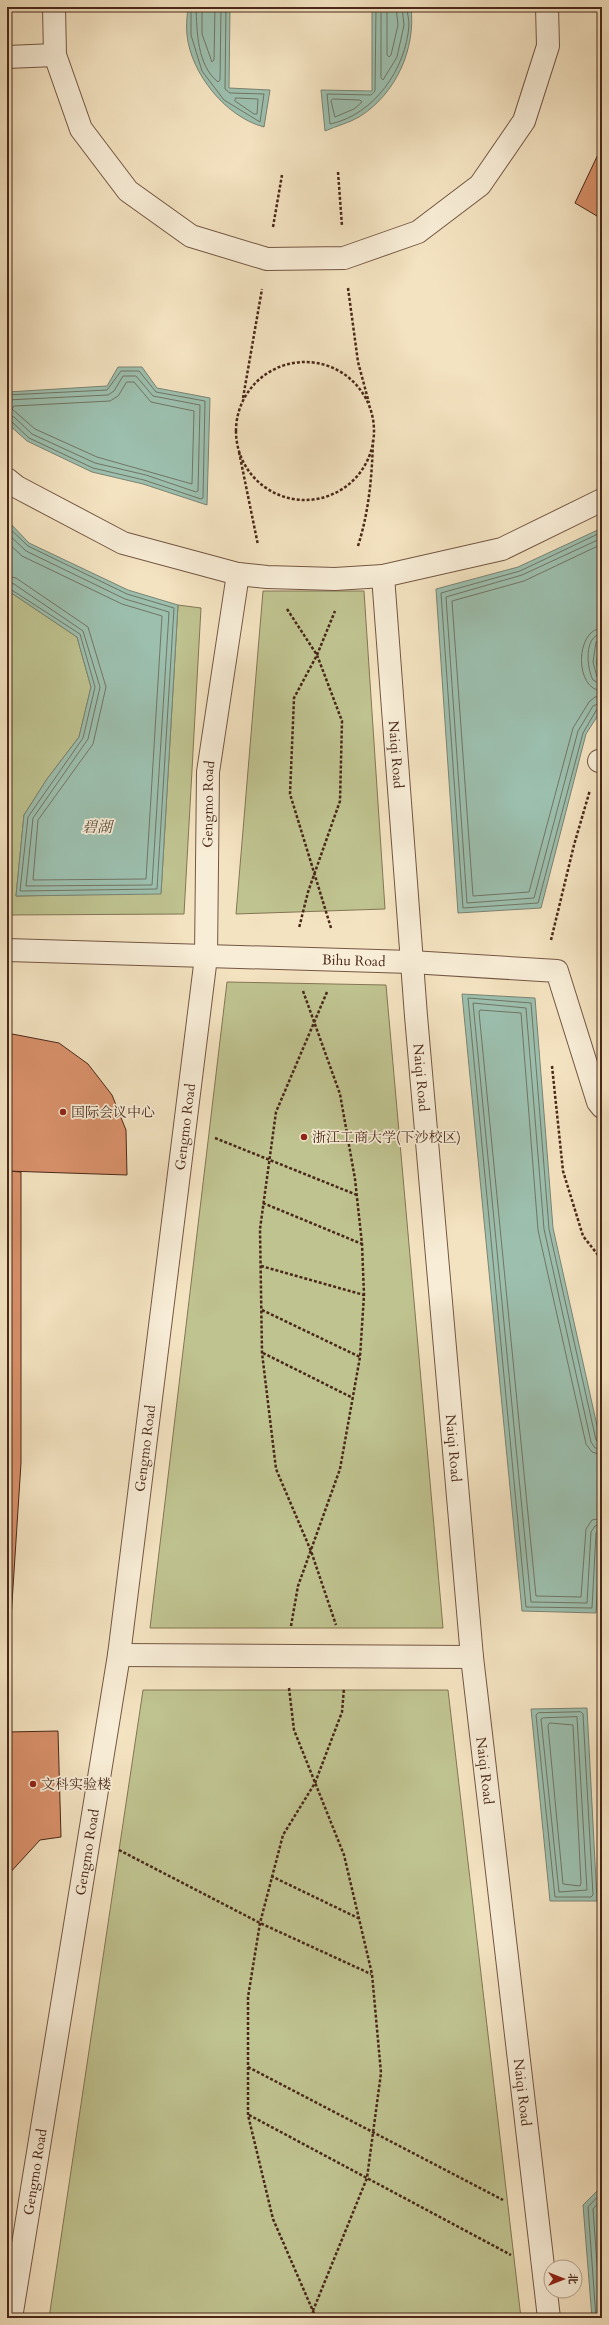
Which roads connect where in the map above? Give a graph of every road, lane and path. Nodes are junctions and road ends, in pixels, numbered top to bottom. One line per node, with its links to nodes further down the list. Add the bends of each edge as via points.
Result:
1 (54, 7): 3 (street)
2 (547, 7): 3 (street, via 548,46 524,121 480,185 418,232 344,258 267,259 191,236 128,191 81,129)
3 (55, 55): 4 (street)
4 (7, 57)
5 (373, 440): 6 (path, via 369,456 359,474 343,488 324,498 303,500 282,496 263,486 248,471); 6 (path, via 370,408 359,388 341,372 320,363 297,362 275,369 256,382 243,401 237,417 236,435); 12 (path, via 372,480 367,517)
6 (239, 452): 11 (path)
7 (7, 479): 9 (street, via 17,487 123,543)
8 (602, 500): 10 (street, via 502,549)
9 (238, 574): 11 (street); 16 (street, Gengmo Road, via 208,772)
10 (383, 576): 12 (street); 19 (street, Naiqi Road)
11 (267, 577): 12 (street); 13 (path)
12 (349, 579): 13 (path)
13 (317, 655): 14 (path, via 342,721 340,801); 14 (path, via 294,698 290,794)
14 (315, 872): 17 (path); 18 (path)
15 (7, 950): 16 (street, Bihu Road)
16 (206, 957): 17 (street, Bihu Road); 22 (street, Gengmo Road)
17 (292, 960): 18 (street, Bihu Road); 20 (path)
18 (340, 961): 19 (street, Bihu Road); 20 (path)
19 (411, 962): 21 (street, Bihu Road, via 557,971 598,1102); 37 (street, Naiqi Road)
20 (314, 1022): 23 (path, via 276,1112); 24 (path, via 340,1094)
21 (602, 1107)
22 (185, 1126): 23 (path); 34 (street, Gengmo Road)
23 (269, 1161): 24 (path); 25 (path)
24 (357, 1195): 26 (path)
25 (263, 1203): 26 (path); 27 (path, via 260,1229)
26 (362, 1244): 28 (path)
27 (261, 1266): 28 (path); 29 (path)
28 (364, 1295): 31 (path)
29 (262, 1310): 30 (path); 31 (path)
30 (262, 1352): 32 (path); 33 (path, via 276,1469)
31 (360, 1357): 32 (path)
32 (353, 1398): 33 (path, via 340,1469)
33 (311, 1551): 35 (path, via 298,1586); 36 (path)
34 (119, 1654): 35 (street); 39 (street, Gengmo Road)
35 (285, 1656): 36 (street); 38 (path, via 294,1730)
36 (346, 1656): 37 (street); 38 (path, via 342,1712)
37 (472, 1657): 48 (street, Naiqi Road)
38 (315, 1783): 40 (path, via 283,1835); 41 (path, via 344,1856)
39 (89, 1834): 42 (path); 53 (street, Gengmo Road)
40 (271, 1876): 41 (path); 42 (path)
41 (359, 1918): 43 (path)
42 (260, 1923): 43 (path); 44 (path, via 248,1997)
43 (372, 1974): 46 (path, via 380,2073)
44 (248, 2067): 45 (path); 46 (path)
45 (248, 2115): 47 (path); 52 (path, via 273,2219)
46 (373, 2130): 47 (path); 48 (path)
47 (367, 2178): 50 (path); 52 (path)
48 (538, 2218): 49 (street, Naiqi Road)
49 (543, 2264)
50 (543, 2272)
51 (547, 2299): 56 (street, Naiqi Road)
52 (314, 2310): 54 (path); 55 (path)
53 (11, 2318)
54 (310, 2318)
55 (316, 2318)
56 (549, 2318)

